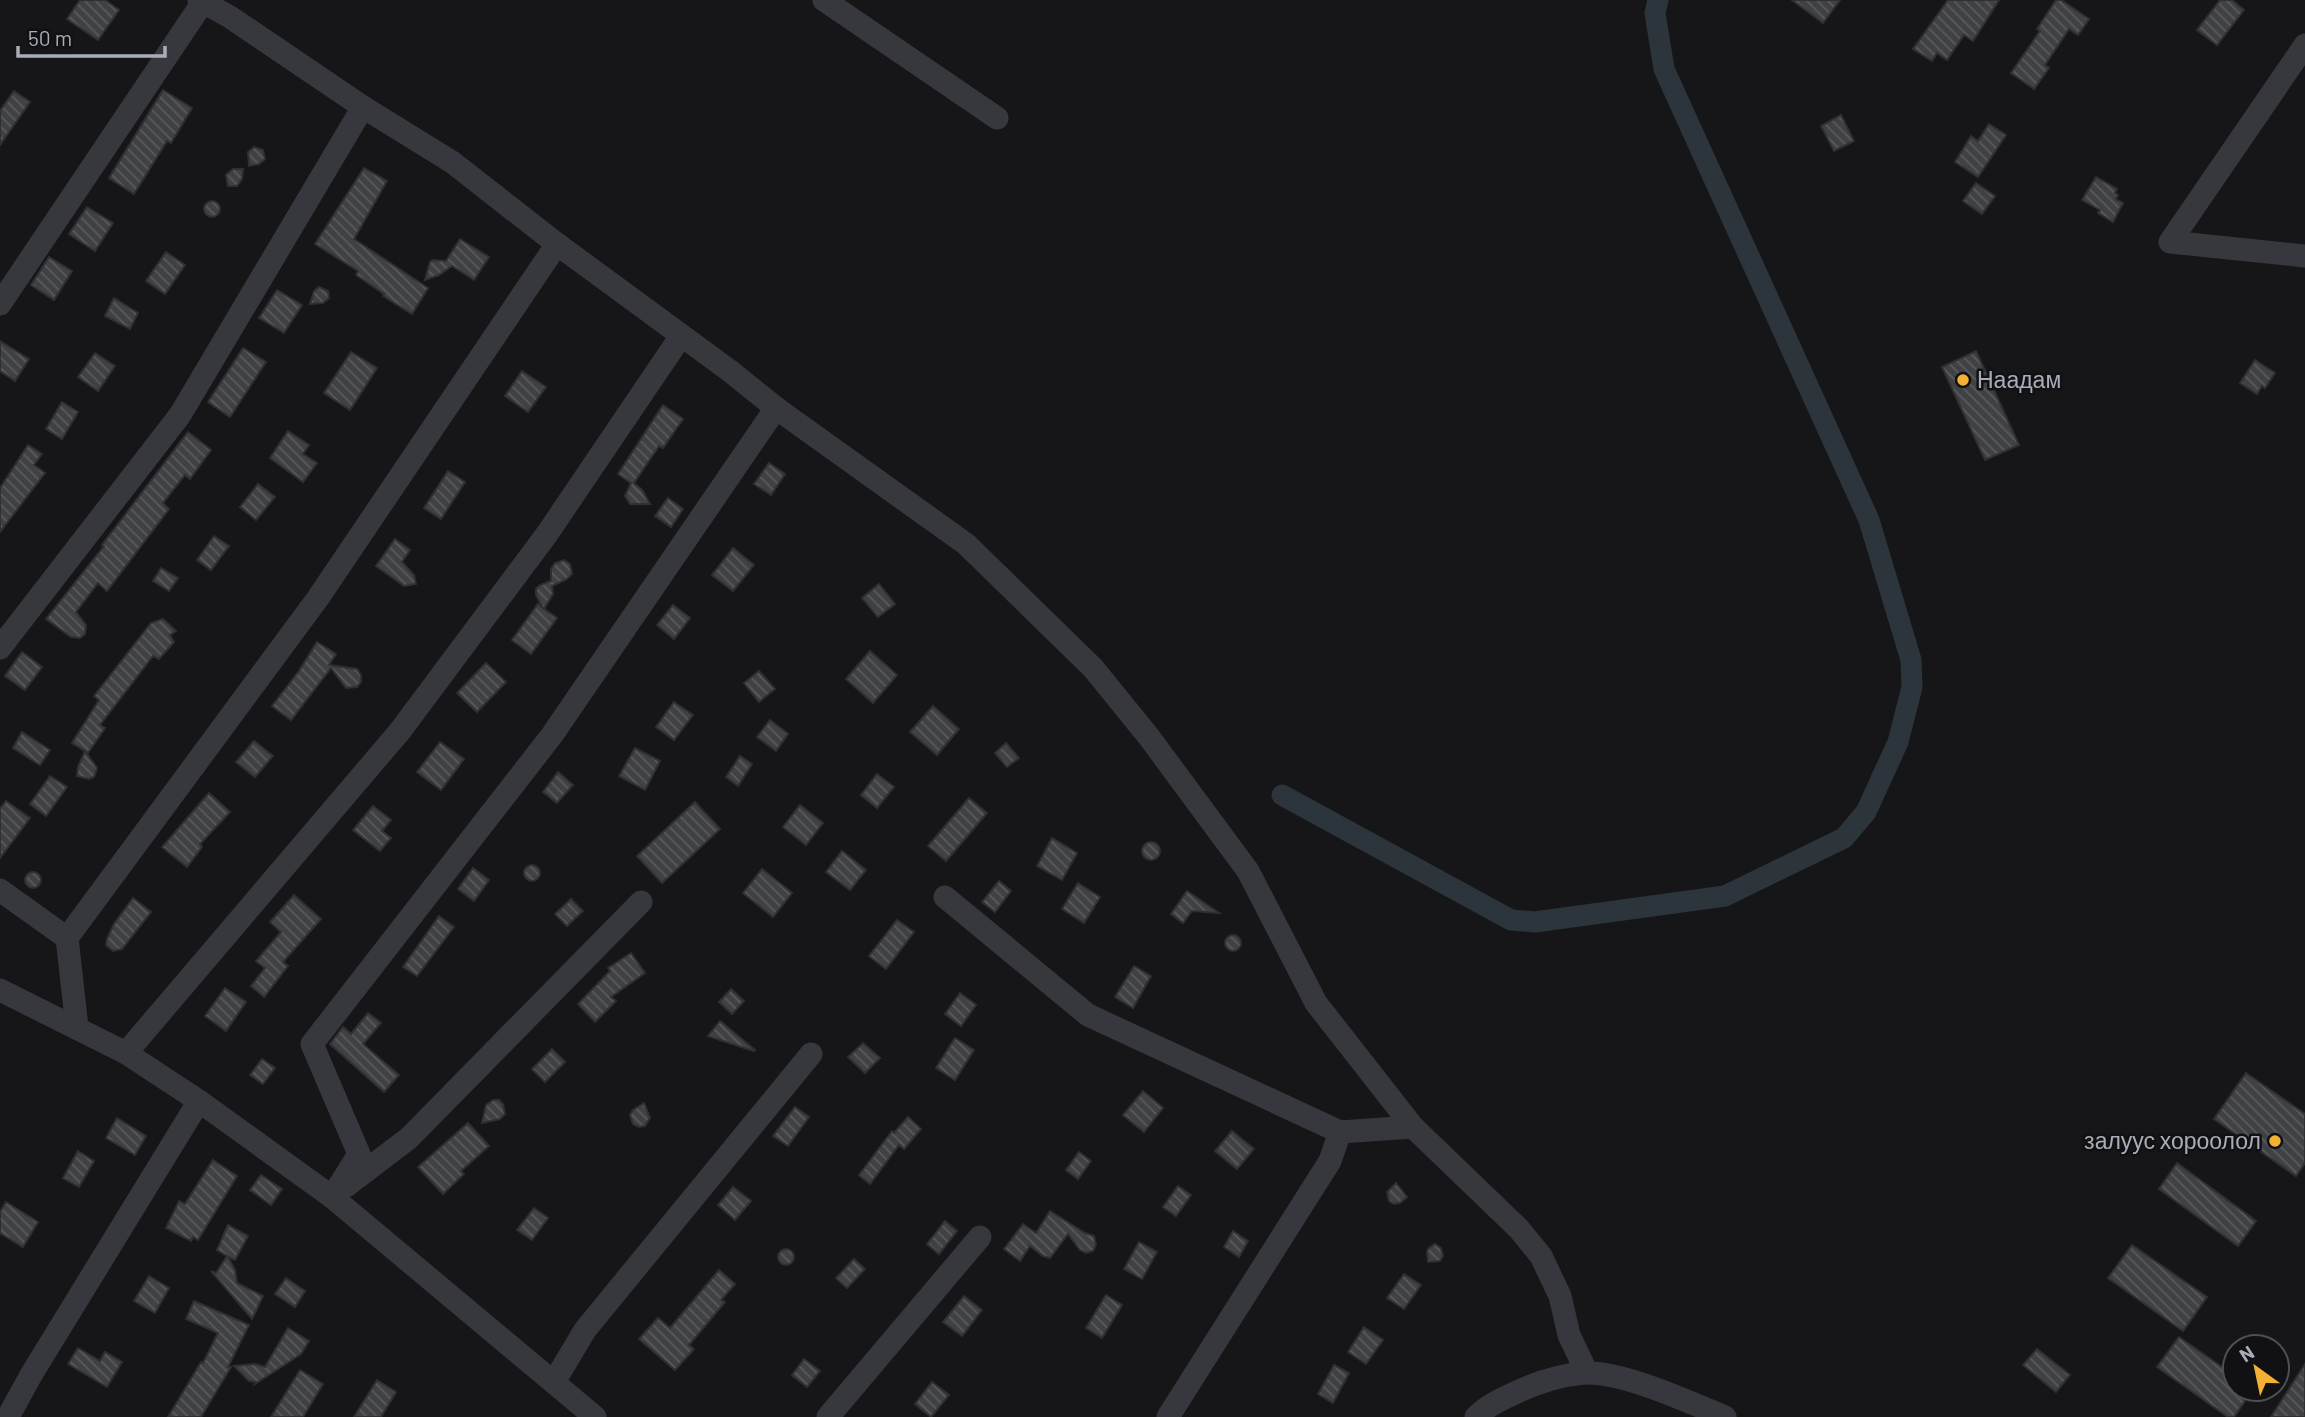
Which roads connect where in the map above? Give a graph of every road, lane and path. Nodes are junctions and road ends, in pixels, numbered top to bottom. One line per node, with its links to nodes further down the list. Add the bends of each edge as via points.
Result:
1 (824, 0): 5 (street)
2 (201, 1): 4 (street); 8 (street)
3 (2305, 45): 7 (street, via 2170,242)
4 (363, 107): 6 (street, via 452,162); 11 (street, via 180,415)
5 (997, 118)
6 (557, 244): 9 (street); 15 (street, via 318,598)
7 (2305, 256)
8 (0, 304)
9 (681, 336): 10 (street); 18 (street, via 547,534 400,731)
10 (776, 408): 21 (street, via 966,544 1093,668 1248,871 1316,1003); 23 (street, via 552,735 312,1044 359,1154)
11 (0, 648)
12 (0, 890): 15 (street)
13 (945, 897): 22 (street, via 1088,1015)
14 (641, 902): 23 (street, via 409,1138)
15 (66, 938): 17 (street)
16 (0, 990): 17 (street)
17 (77, 1027): 18 (street)
18 (126, 1053): 20 (street)
19 (811, 1054): 26 (street, via 585,1330)
20 (199, 1101): 23 (street); 27 (street)
21 (1413, 1127): 22 (street); 25 (street, via 1541,1256)
22 (1340, 1132): 30 (street, via 1330,1161)
23 (332, 1196): 26 (street)
24 (980, 1237): 29 (street)
25 (1587, 1373): 31 (street, via 1538,1382 1488,1406); 32 (street, via 1627,1380)
26 (554, 1381): 28 (street)
27 (8, 1417)
28 (596, 1417)
29 (828, 1417)
30 (1168, 1417)
31 (1476, 1417)
32 (1725, 1417)

